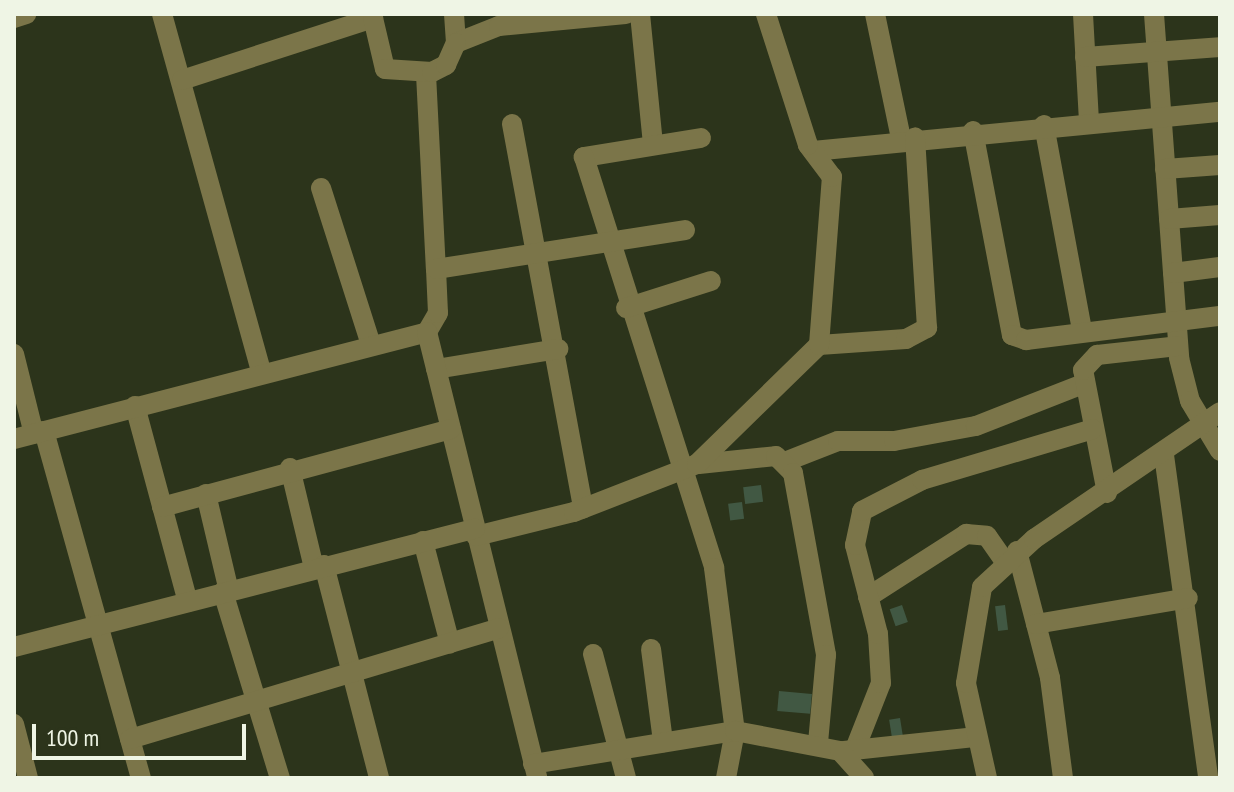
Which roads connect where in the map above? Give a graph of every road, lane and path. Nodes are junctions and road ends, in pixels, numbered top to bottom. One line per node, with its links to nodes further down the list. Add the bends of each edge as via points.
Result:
1 (26, 14): 10 (street)
2 (162, 14): 16 (street)
3 (454, 14): 11 (street)
4 (625, 14): 11 (street, via 499,26)
5 (640, 14): 25 (street)
6 (766, 14): 26 (street)
7 (875, 14): 24 (street)
8 (1083, 14): 14 (street)
9 (1154, 14): 13 (street)
10 (14, 18)
11 (456, 43): 15 (street, via 446,65)
12 (1220, 47): 13 (street)
13 (1157, 52): 14 (street); 18 (street)
14 (1085, 57): 19 (street)
15 (426, 74): 16 (street, via 385,69 373,18); 36 (street)
16 (182, 80): 50 (street)
17 (1220, 112): 18 (street)
18 (1161, 115): 19 (street); 28 (street)
19 (1089, 121): 21 (street)
20 (512, 124): 34 (street)
21 (1044, 125): 22 (street); 42 (street)
22 (973, 131): 24 (street); 42 (street, via 1008,328 1026,340)
23 (701, 138): 25 (street)
24 (908, 138): 26 (street); 45 (street, via 927,328 906,339)
25 (653, 144): 33 (street, via 584,157)
26 (813, 151): 45 (street, via 833,186)
27 (1220, 165): 28 (street)
28 (1165, 169): 31 (street)
29 (321, 188): 44 (street)
30 (1220, 215): 31 (street)
31 (1169, 219): 37 (street)
32 (685, 230): 33 (street)
33 (610, 244): 34 (street); 39 (street)
34 (538, 258): 36 (street); 47 (street)
35 (1220, 267): 37 (street)
36 (436, 269): 43 (street, via 438,313)
37 (1173, 273): 41 (street)
38 (711, 281): 39 (street)
39 (626, 308): 62 (street)
40 (1220, 316): 41 (street)
41 (1177, 320): 42 (street); 46 (street)
42 (1077, 331): 51 (street)
43 (427, 332): 44 (street); 49 (street)
44 (371, 345): 50 (street)
45 (819, 345): 62 (street)
46 (1178, 346): 51 (street, via 1097,355); 54 (street)
47 (558, 349): 49 (street); 66 (street)
48 (14, 354): 57 (street)
49 (436, 369): 55 (street)
50 (261, 372): 52 (street)
51 (1080, 377): 56 (street); 60 (street, via 976,426 894,441 838,441)
52 (135, 406): 57 (street); 65 (street)
53 (1220, 412): 54 (street)
54 (1203, 425): 58 (street); 59 (street)
55 (451, 429): 61 (street); 67 (street)
56 (1093, 429): 63 (street); 72 (street, via 922,480 862,511 855,545)
57 (31, 435): 76 (street)
58 (1220, 451)
59 (1164, 455): 63 (street); 73 (street)
60 (787, 461): 62 (street); 89 (street, via 826,655)
61 (290, 468): 64 (street); 70 (street)
62 (688, 468): 66 (street); 85 (street, via 714,568)
63 (1107, 493): 69 (street)
64 (206, 494): 65 (street); 71 (street)
65 (162, 507): 74 (street)
66 (583, 508): 67 (street)
67 (476, 533): 68 (street); 77 (street)
68 (423, 541): 70 (street); 78 (street)
69 (1011, 556): 72 (street, via 987,536 966,534); 75 (street); 86 (street, via 982,587 972,615 966,683)
70 (319, 567): 71 (street); 82 (street)
71 (226, 592): 74 (street); 83 (street)
72 (868, 597): 91 (street, via 881,683)
73 (1188, 598): 75 (street); 102 (street)
74 (188, 602): 76 (street)
75 (1036, 624): 101 (street)
76 (98, 626): 79 (street); 87 (street)
77 (499, 628): 78 (street); 93 (street)
78 (450, 644): 82 (street)
79 (14, 647)
80 (651, 649): 88 (street)
81 (593, 654): 90 (street)
82 (351, 674): 83 (street); 96 (street)
83 (257, 704): 87 (street); 95 (street)
84 (14, 724): 92 (street)
85 (735, 731): 88 (street); 89 (street); 98 (street)
86 (974, 737): 91 (street); 100 (street)
87 (130, 739): 94 (street)
88 (663, 742): 90 (street)
89 (818, 743): 91 (street)
90 (620, 749): 93 (street); 97 (street)
91 (848, 750): 99 (street)
92 (22, 769)
93 (535, 771)
94 (141, 778)
95 (280, 778)
96 (379, 778)
97 (626, 778)
98 (726, 778)
99 (864, 778)
100 (987, 778)
101 (1063, 778)
102 (1208, 778)

